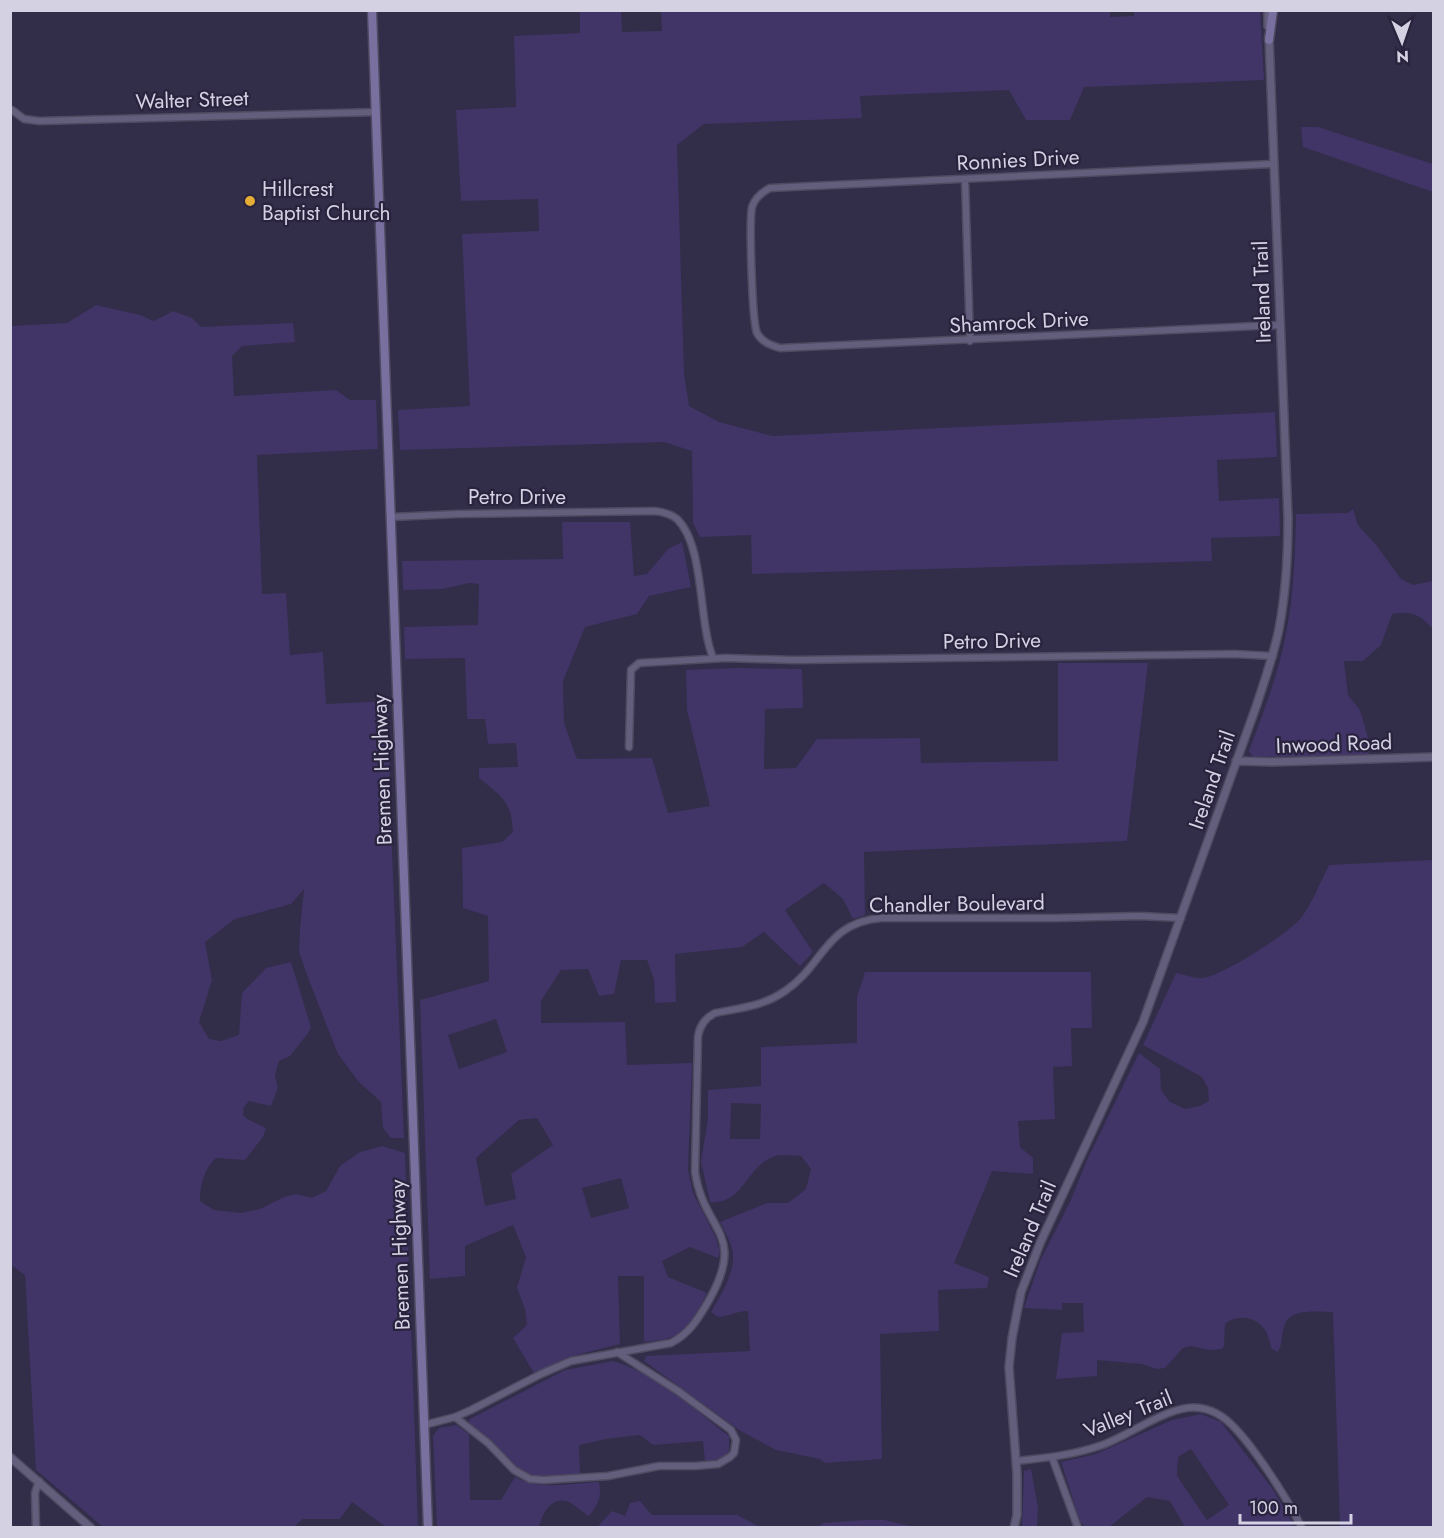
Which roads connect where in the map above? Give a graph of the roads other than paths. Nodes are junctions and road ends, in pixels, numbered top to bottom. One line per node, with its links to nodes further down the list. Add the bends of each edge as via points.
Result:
1 (372, 10): 6 (main road, Bremen Highway)
2 (1268, 10): 4 (street, Ireland Trail)
3 (1273, 10): 4 (main road)
4 (1269, 40): 7 (street, Ireland Trail)
5 (12, 110): 6 (street, Walter Street, via 24,119 39,121)
6 (377, 112): 12 (main road, Bremen Highway)
7 (1273, 164): 8 (street, Ronnies Drive); 9 (street, Ireland Trail)
8 (965, 179): 10 (street, Ronnies Drive, via 765,190 753,205 751,226 754,318); 11 (street)
9 (1280, 325): 11 (street, Shamrock Drive); 13 (street, Ireland Trail, via 1288,544)
10 (762, 339): 11 (street, Shamrock Drive, via 773,346 788,348)
11 (970, 340)
12 (391, 517): 14 (street, Petro Drive, via 655,511 672,516 682,526 693,551); 21 (main road, Bremen Highway)
13 (1273, 656): 14 (street, Petro Drive); 17 (street, Ireland Trail)
14 (713, 658): 15 (street, Petro Drive, via 639,663 633,667)
15 (629, 747)
16 (1434, 757): 17 (street, Inwood Road)
17 (1236, 761): 18 (street, Ireland Trail)
18 (1181, 918): 19 (street, Chandler Boulevard, via 864,921 837,935 784,993 763,1003 709,1016 698,1036 695,1173 699,1192 725,1248 723,1271 695,1323 680,1338); 24 (street, Ireland Trail, via 1143,1022 1021,1292 1010,1367)
19 (617, 1352): 20 (street, Chandler Boulevard, via 564,1364); 20 (street, via 731,1430 736,1447 730,1457 718,1464 659,1466 599,1477 537,1480 514,1470)
20 (455, 1417): 21 (street, Chandler Boulevard)
21 (424, 1425): 28 (main road, Bremen Highway)
22 (10, 1457): 25 (street)
23 (1052, 1457): 24 (street, Valley Trail); 30 (street); 31 (street, Valley Trail, via 1101,1446 1181,1410 1206,1410 1221,1416 1237,1432)
24 (1016, 1461): 29 (street, Ireland Trail, via 1018,1496)
25 (39, 1481): 26 (street, via 35,1492); 27 (street)
26 (36, 1527)
27 (92, 1527)
28 (428, 1527)
29 (1014, 1527)
30 (1078, 1527)
31 (1302, 1527)

